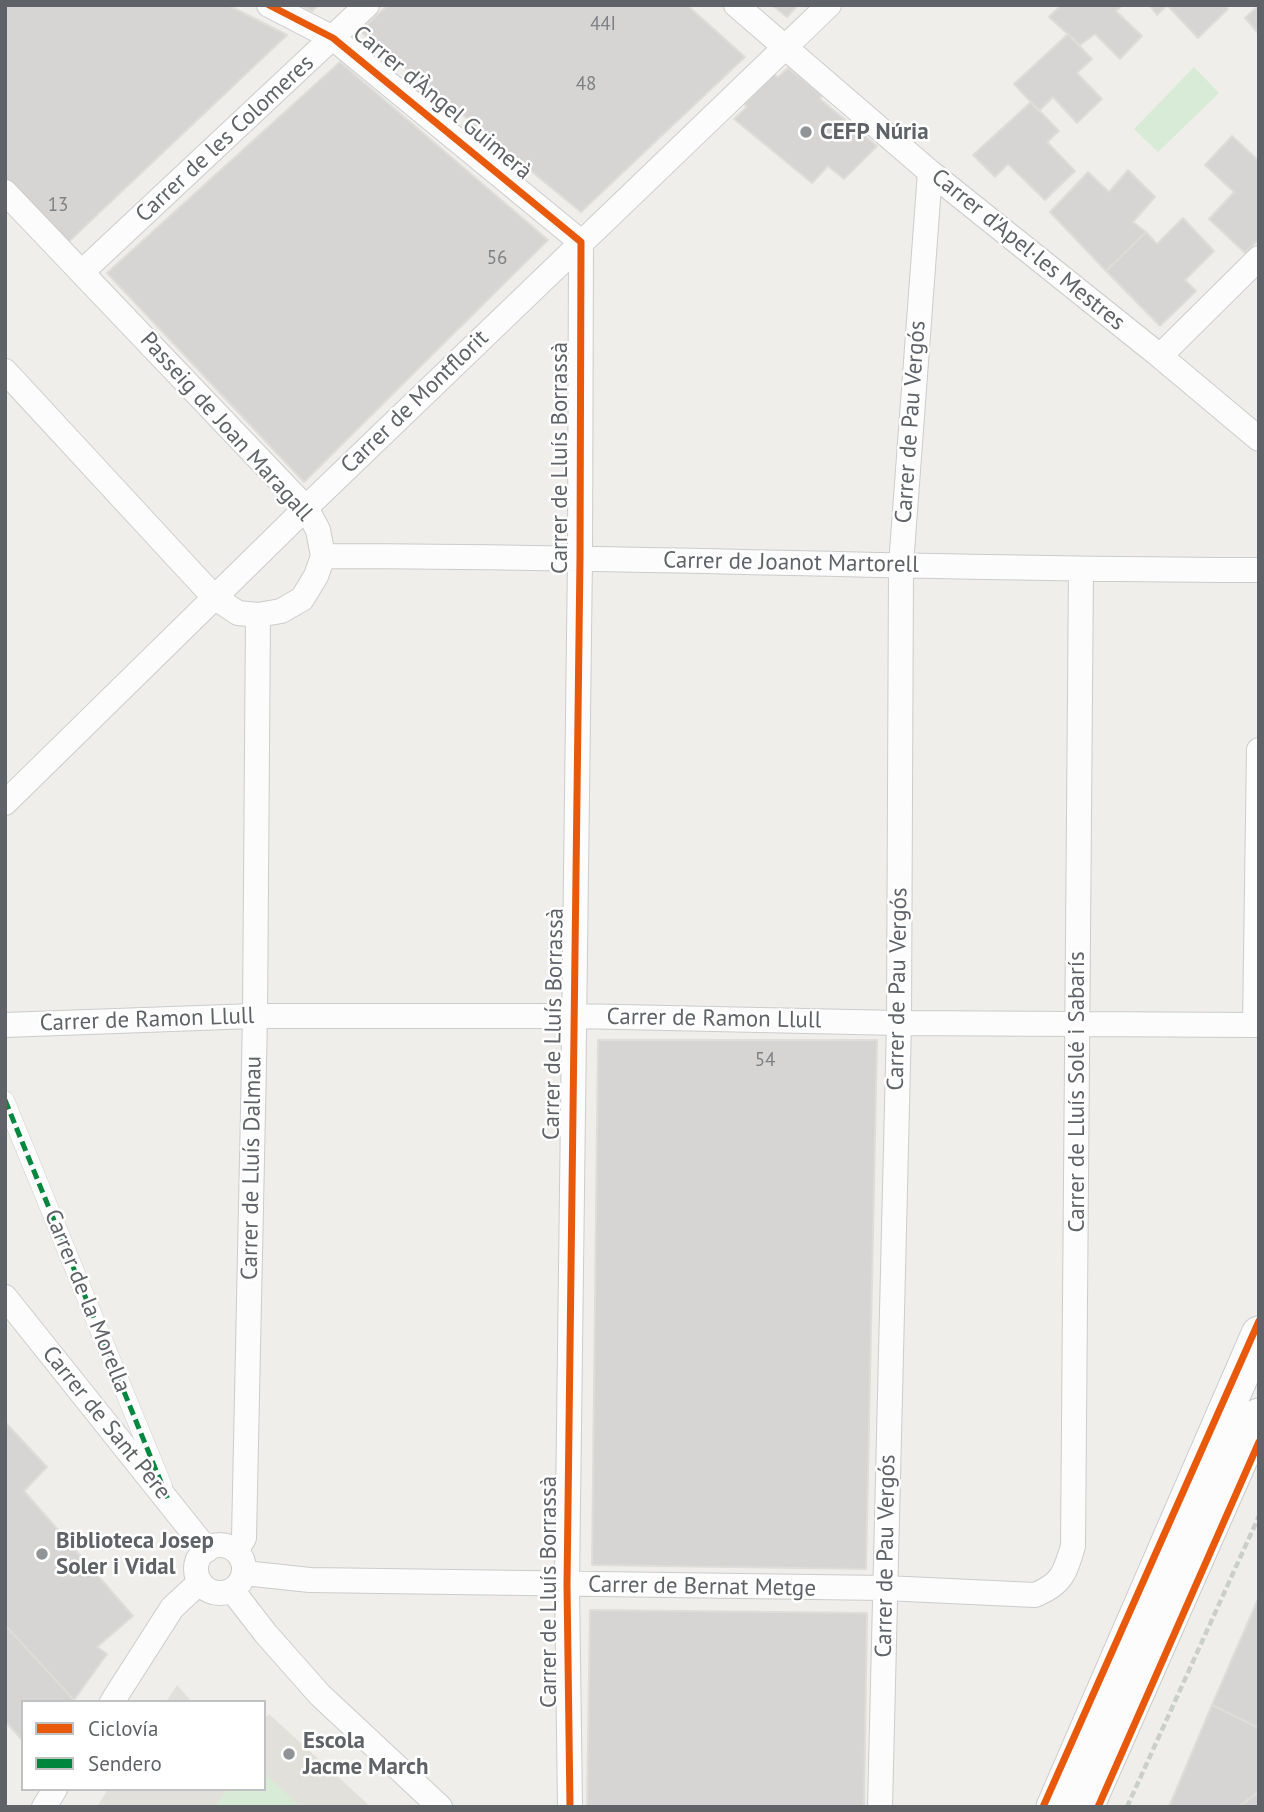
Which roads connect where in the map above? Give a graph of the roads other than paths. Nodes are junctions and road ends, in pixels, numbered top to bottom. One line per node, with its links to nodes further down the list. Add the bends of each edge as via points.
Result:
1 (269, 5): 5 (street, Carrer d'Àngel Guimerà)
2 (367, 5): 5 (street, Carrer de les Colomeres)
3 (736, 5): 6 (street, Carrer d'Apel·les Mestres)
4 (829, 5): 6 (street, Carrer de Montflorit)
5 (333, 38): 9 (street, Carrer d'Àngel Guimerà); 11 (street, Carrer de les Colomeres)
6 (787, 47): 7 (street, Carrer d'Apel·les Mestres); 9 (street, Carrer de Montflorit)
7 (930, 172): 12 (street, Carrer d'Apel·les Mestres); 18 (street, Carrer de Pau Vergós)
8 (5, 192): 11 (street, Passeig de Joan Maragall)
9 (581, 243): 15 (street, Carrer de Montflorit); 17 (street, Carrer de Lluís Borrassà)
10 (1259, 258): 12 (street)
11 (83, 271): 15 (street, Passeig de Joan Maragall)
12 (1160, 356): 14 (street, Carrer d'Apel·les Mestres)
13 (5, 372): 21 (street)
14 (1259, 439)
15 (306, 508): 16 (street, Passeig de Joan Maragall, via 318,530); 21 (street, Carrer de Montflorit)
16 (323, 556): 17 (street, Carrer de Joanot Martorell); 22 (street, via 302,599 281,611)
17 (580, 558): 18 (street, Carrer de Joanot Martorell); 26 (street, Carrer de Lluís Borrassà)
18 (901, 565): 19 (street, Carrer de Joanot Martorell); 27 (street, Carrer de Pau Vergós)
19 (1082, 570): 20 (street, Carrer de Joanot Martorell); 28 (street, Carrer de Lluís Solé i Sabarís)
20 (1259, 570)
21 (214, 597): 22 (street, via 237,613); 24 (street, Carrer de Montflorit)
22 (258, 615): 25 (street, Carrer de Lluís Dalmau)
23 (1259, 750): 28 (street, Carrer de Ramon Llull, via 1255,1025)
24 (5, 803)
25 (255, 1016): 26 (street, Carrer de Ramon Llull); 29 (street, Carrer de Ramon Llull); 36 (street, Carrer de Lluís Dalmau, via 244,1538)
26 (574, 1016): 27 (street, Carrer de Ramon Llull); 38 (street, Carrer de Lluís Borrassà)
27 (899, 1023): 28 (street, Carrer de Ramon Llull); 39 (street, Carrer de Pau Vergós)
28 (1077, 1023): 40 (street, Carrer de Lluís Solé i Sabarís, via 1073,1546 1066,1572 1053,1587)
29 (5, 1025)
30 (5, 1100): 34 (street, Carrer de la Morella)
31 (5, 1297): 34 (street, Carrer de Sant Pere)
32 (1259, 1334): 47 (main road)
33 (1259, 1416): 48 (main road)
34 (169, 1502): 35 (street, Carrer de Sant Pere)
35 (207, 1550): 36 (street, via 220,1545); 37 (street, via 197,1566)
36 (237, 1571): 37 (street, via 222,1593 206,1589); 38 (street, Carrer de Bernat Metge, via 310,1580); 44 (street, via 266,1634 320,1695)
37 (200, 1582): 41 (street, via 172,1608)
38 (567, 1586): 39 (street, Carrer de Bernat Metge); 45 (street, Carrer de Lluís Borrassà)
39 (885, 1588): 40 (street, Carrer de Bernat Metge); 46 (street, Carrer de Pau Vergós)
40 (1035, 1595)
41 (113, 1700)
42 (54, 1791): 43 (street)
43 (44, 1807)
44 (440, 1807)
45 (570, 1807)
46 (880, 1807)
47 (1054, 1807)
48 (1086, 1807)

